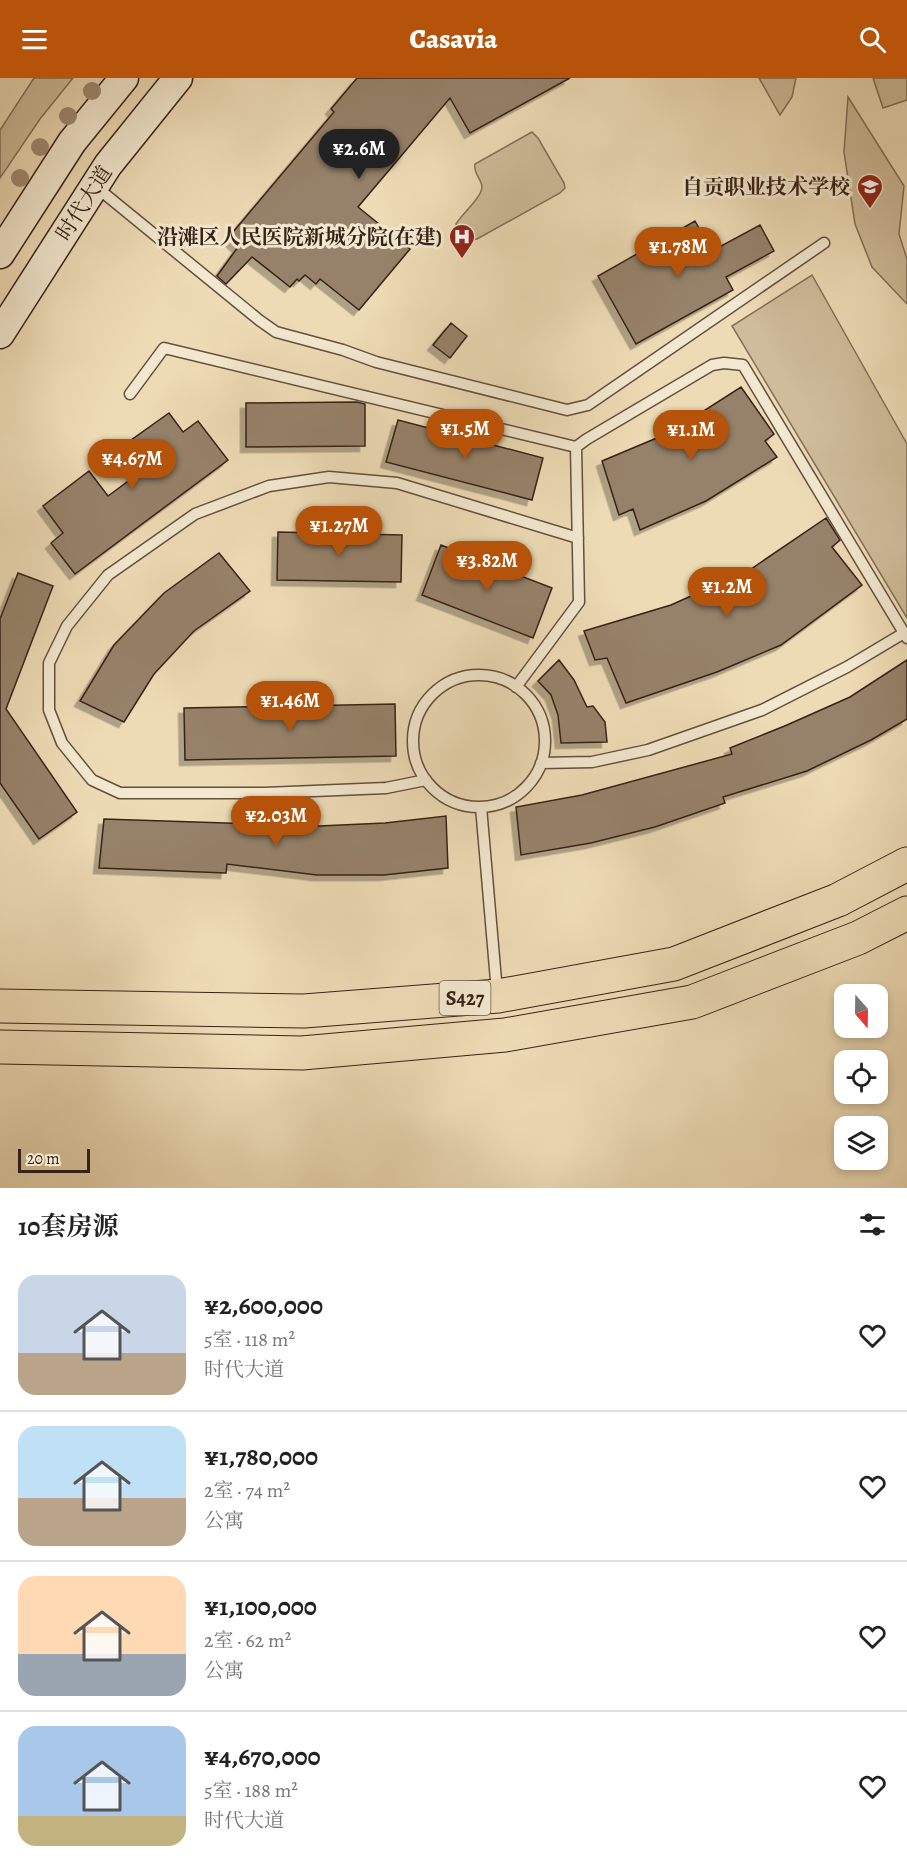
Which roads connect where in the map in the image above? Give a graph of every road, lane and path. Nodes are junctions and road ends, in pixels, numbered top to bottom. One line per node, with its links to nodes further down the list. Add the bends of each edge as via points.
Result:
1 (124, 78): 5 (main road, 时代大道, via 72,142)
2 (178, 78): 3 (main road, 时代大道)
3 (94, 186): 4 (lane, via 276,332 567,410 588,405); 6 (main road, 时代大道)
4 (824, 243)
5 (0, 254)
6 (0, 334)
7 (130, 394): 8 (lane, via 164,348)
8 (576, 447): 9 (lane); 10 (lane, via 712,365 743,365)
9 (578, 538): 11 (lane, via 579,602); 13 (lane, via 397,483 329,477 269,486 195,514 108,575 67,626 49,663 49,710 62,743 92,780 120,793 364,789)
10 (906, 635): 12 (lane, via 762,710 648,750 592,762)
11 (516, 687): 12 (lane, via 533,702 540,716 545,731); 13 (lane, via 493,676 477,675 462,677 434,693 416,719 413,735 417,766)
12 (542, 763): 14 (lane, via 518,794 496,805)
13 (426, 780): 14 (lane, via 450,800)
14 (481, 807): 17 (lane)
15 (907, 864): 17 (main road, S427, via 838,900 674,964)
16 (907, 913): 19 (main road, S427, via 858,938 692,1002 506,1035 302,1053)
17 (498, 996): 18 (main road, S427, via 304,1011)
18 (0, 1006)
19 (0, 1047)

